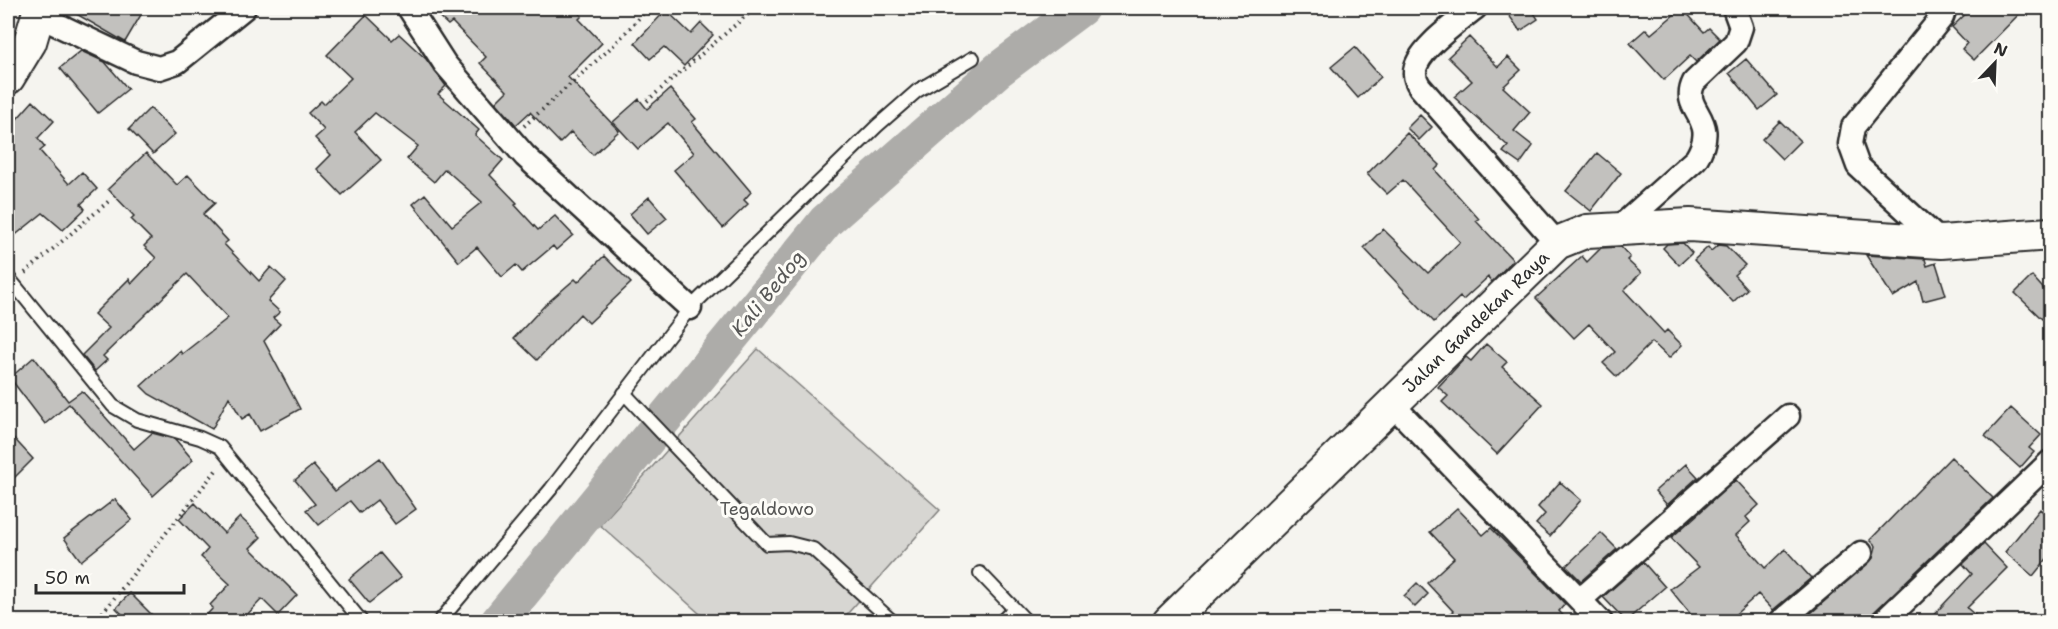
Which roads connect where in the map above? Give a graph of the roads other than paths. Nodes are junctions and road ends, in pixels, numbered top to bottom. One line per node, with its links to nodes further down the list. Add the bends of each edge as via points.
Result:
1 (244, 8): 6 (street, via 177,62 159,68 136,62)
2 (408, 8): 14 (street, via 445,64 510,138)
3 (1476, 8): 12 (street, via 1423,52 1414,75 1420,87)
4 (1734, 8): 9 (street, via 1740,35 1691,88 1690,97 1707,133 1704,146 1696,159)
5 (1945, 8): 11 (street, via 1853,127 1850,144 1858,166)
6 (39, 12): 8 (street, via 30,42)
7 (973, 58): 14 (lane, via 917,91 877,126)
8 (8, 78)
9 (1619, 228): 11 (street, Jalan Gandekan Raya, via 1690,225); 12 (street, Jalan Gandekan Raya, via 1587,231)
10 (2050, 234): 11 (street, Jalan Gandekan Raya)
11 (1941, 242)
12 (1557, 243): 16 (street, Jalan Gandekan Raya)
13 (10, 280): 23 (lane, via 113,406 137,420 220,447)
14 (690, 308): 15 (lane)
15 (629, 397): 24 (lane); 25 (lane, via 767,544 789,543 813,549)
16 (1392, 404): 21 (street); 28 (street, Jalan Gandekan Raya)
17 (1788, 416): 21 (street)
18 (2050, 462): 31 (street)
19 (1861, 553): 30 (street)
20 (980, 573): 22 (lane)
21 (1580, 600): 29 (street)
22 (1014, 609): 26 (lane); 27 (lane)
23 (362, 621)
24 (439, 621)
25 (893, 621)
26 (1001, 621)
27 (1027, 621)
28 (1169, 621)
29 (1601, 621)
30 (1780, 621)
31 (1883, 621)

